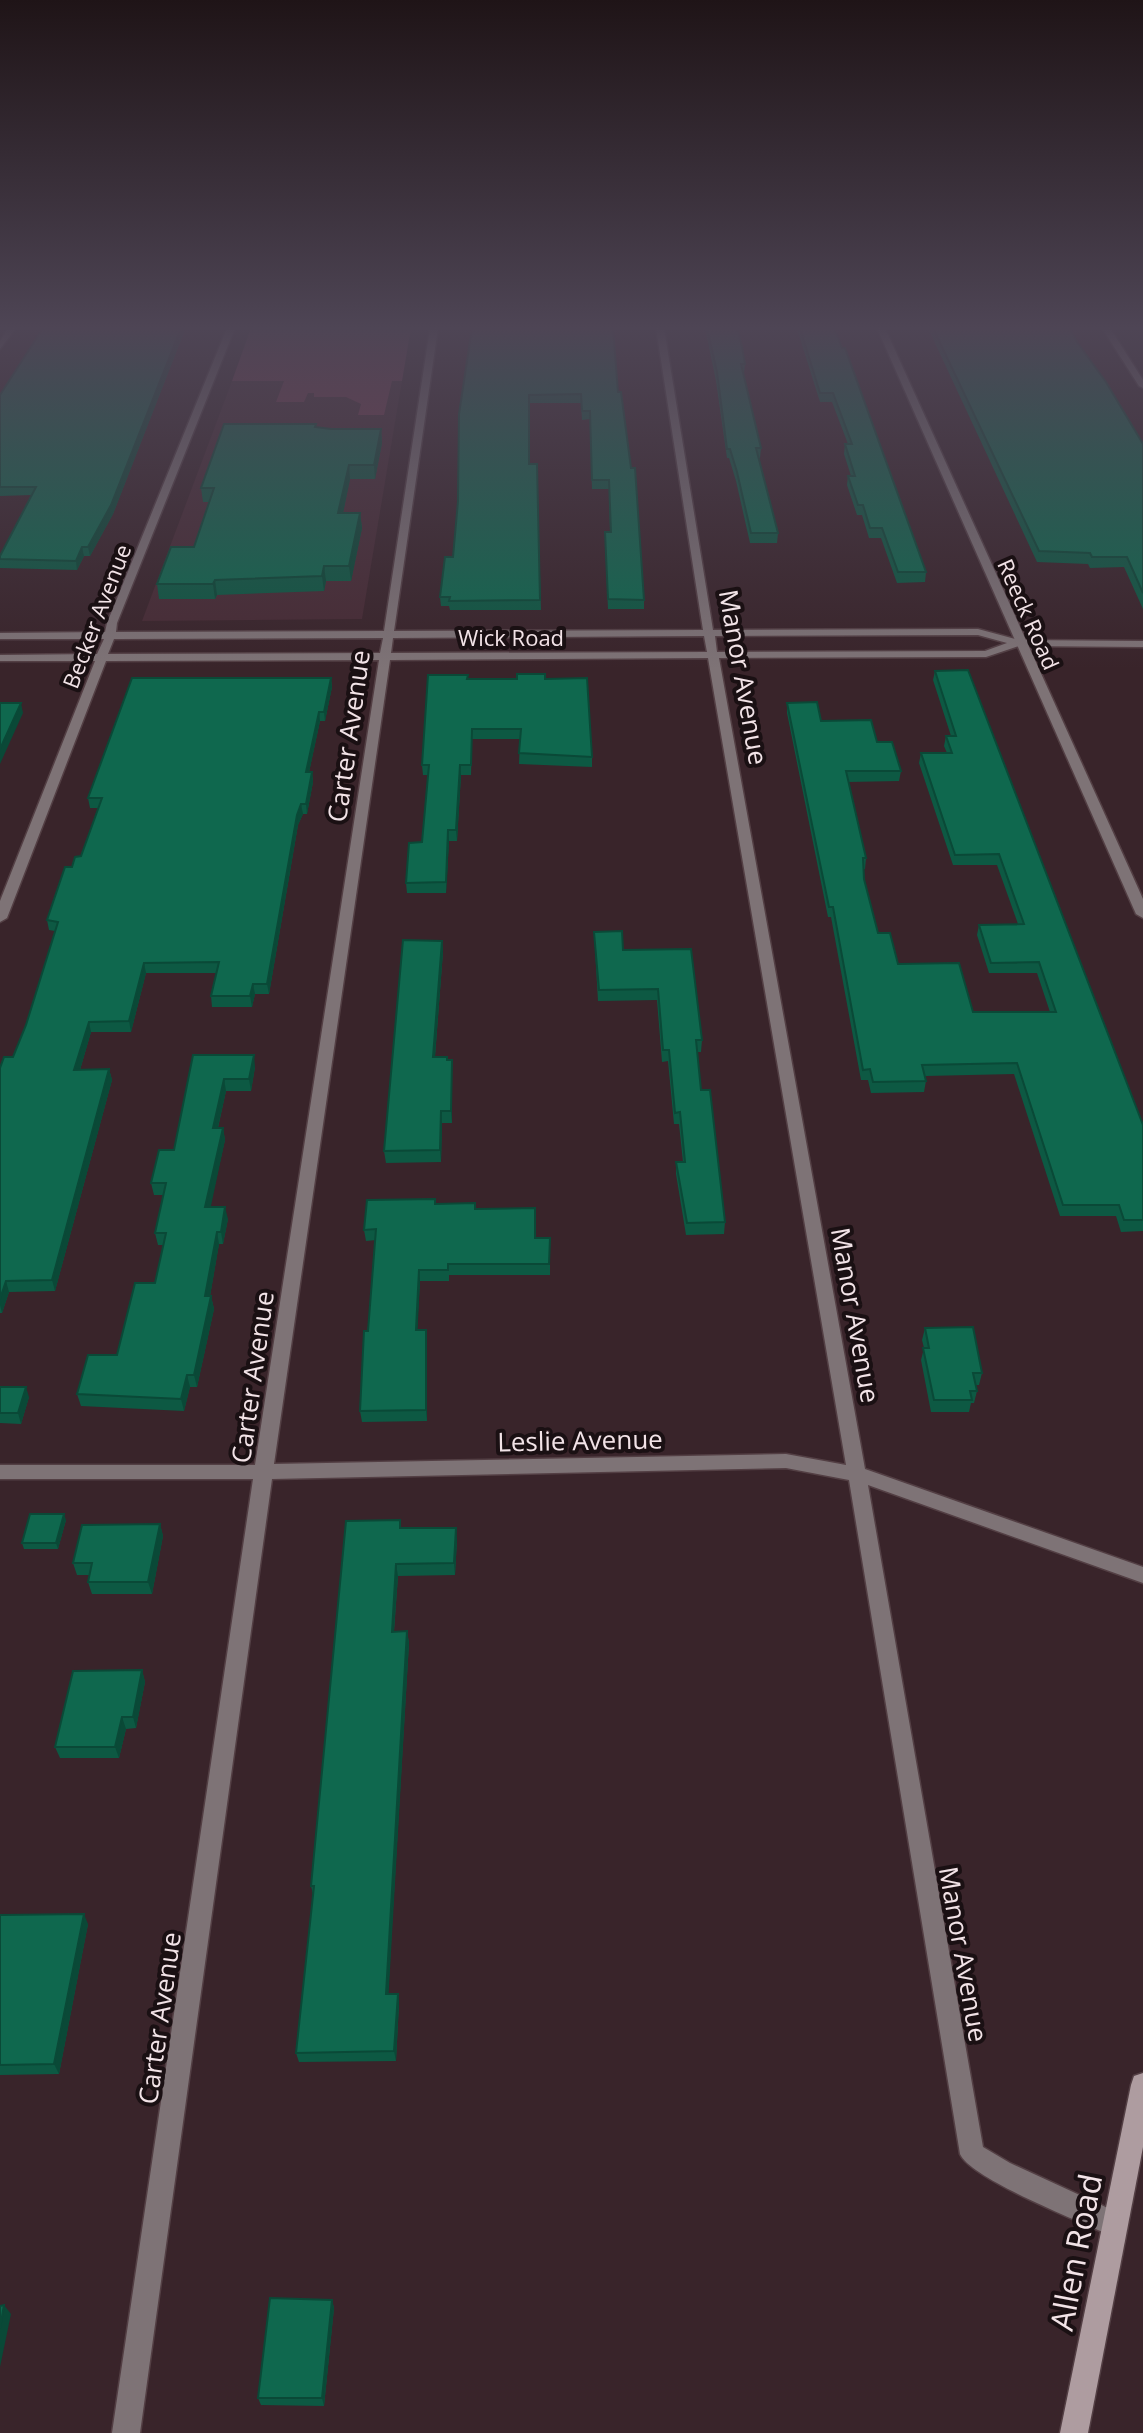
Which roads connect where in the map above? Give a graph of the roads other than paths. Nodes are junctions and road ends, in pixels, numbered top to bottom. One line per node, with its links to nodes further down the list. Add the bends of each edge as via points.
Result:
1 (185, 442): 8 (street, Becker Avenue)
2 (417, 442): 5 (street, Carter Avenue)
3 (678, 442): 6 (street, Manor Avenue)
4 (931, 442): 9 (street, Reeck Road)
5 (389, 635): 6 (street, Wick Road); 8 (street, Wick Road); 11 (street, Carter Avenue)
6 (709, 635): 9 (street, Wick Road, via 978,632); 12 (street, Manor Avenue)
7 (0, 636): 8 (street, Wick Road)
8 (110, 636): 14 (street, Becker Avenue)
9 (1019, 643): 10 (street, Wick Road); 12 (street, Wick Road, via 986,654); 15 (street, Reeck Road)
10 (1143, 644)
11 (386, 656): 12 (street, Wick Road); 14 (street, Wick Road); 18 (street, Carter Avenue)
12 (713, 657): 19 (street, Manor Avenue)
13 (0, 658): 14 (street, Wick Road)
14 (102, 658): 16 (street, Becker Avenue)
15 (1143, 914)
16 (0, 918)
17 (0, 1472): 18 (street, Leslie Avenue)
18 (265, 1472): 19 (street, Leslie Avenue, via 786,1461); 23 (street, Carter Avenue)
19 (857, 1474): 20 (street, Leslie Avenue); 22 (street, Manor Avenue, via 972,2154)
20 (1143, 1575)
21 (1143, 2085): 22 (main road, Allen Road)
22 (1114, 2224): 24 (main road, Allen Road)
23 (126, 2433)
24 (1074, 2433)

